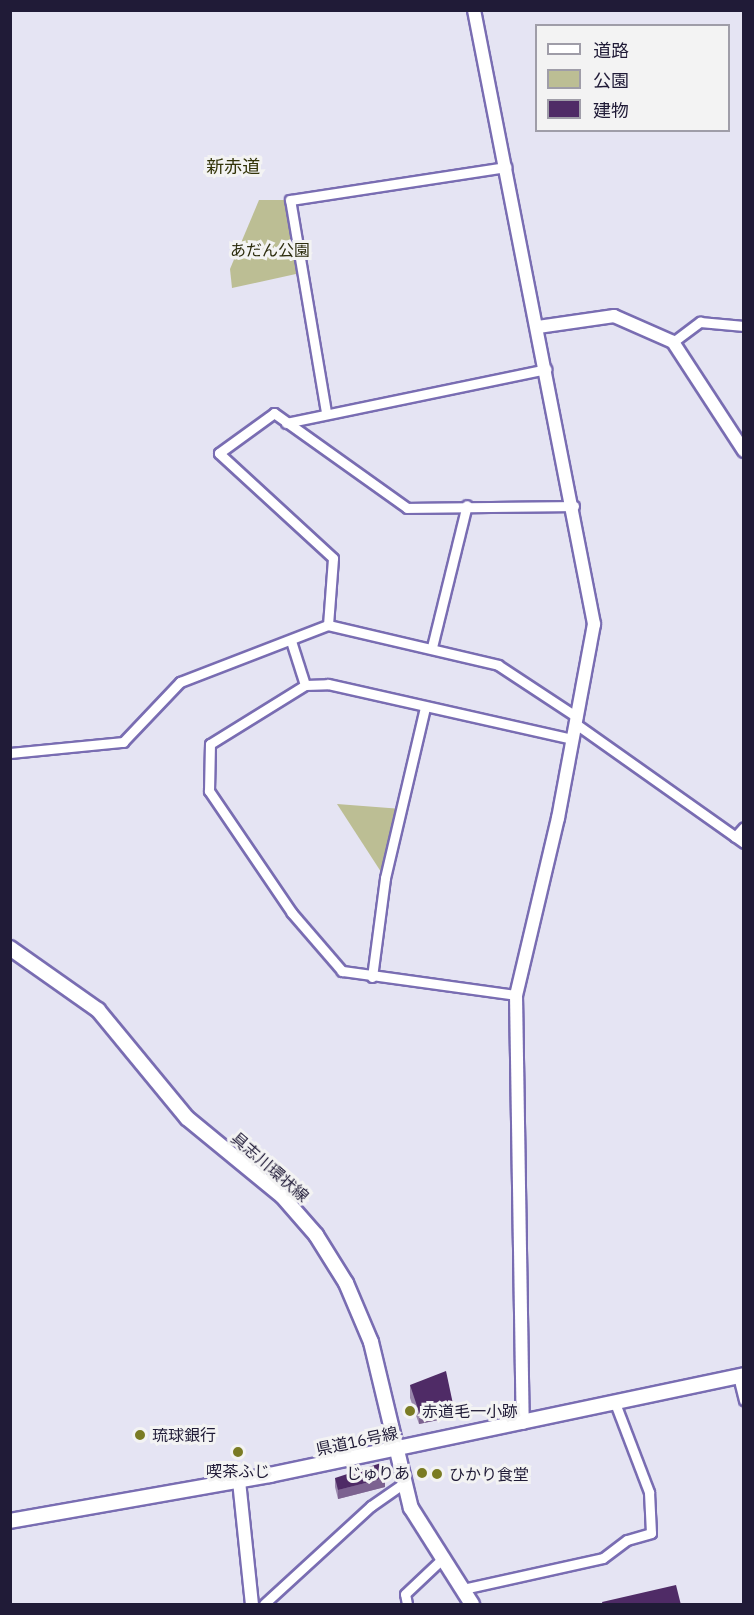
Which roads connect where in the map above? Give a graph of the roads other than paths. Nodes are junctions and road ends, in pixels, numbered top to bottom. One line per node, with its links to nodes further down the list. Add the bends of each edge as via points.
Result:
1 (474, 10): 2 (street)
2 (506, 167): 4 (street); 7 (street, via 290,200)
3 (744, 326): 5 (street, via 700,322)
4 (538, 327): 5 (street, via 614,316); 6 (street)
5 (673, 342): 9 (street)
6 (546, 369): 7 (street); 11 (street)
7 (327, 412): 8 (street)
8 (286, 423): 10 (street, via 406,508); 12 (street, via 274,413 219,453 333,558)
9 (744, 451)
10 (467, 505): 11 (street); 14 (street)
11 (574, 506): 17 (street, via 594,624)
12 (328, 625): 13 (street); 14 (street)
13 (291, 641): 15 (street); 19 (street, via 180,682 123,742)
14 (432, 647): 17 (street, via 498,665)
15 (305, 685): 16 (street, via 328,684); 24 (street, via 210,744 209,791 292,913 342,971)
16 (425, 707): 18 (street); 24 (street, via 386,878)
17 (577, 721): 18 (street); 21 (street)
18 (573, 739): 25 (street)
19 (10, 753)
20 (744, 827): 21 (street)
21 (735, 837): 22 (street)
22 (744, 843)
23 (10, 948): 30 (main road, 具志川環状線, via 98,1010 187,1118 282,1196 316,1234 346,1283 371,1342)
24 (372, 977): 25 (street)
25 (516, 994): 29 (street)
26 (741, 1375): 27 (street); 28 (main road, 県道16号線)
27 (744, 1400)
28 (615, 1403): 29 (main road, 県道16号線); 35 (street, via 649,1492 651,1533 627,1540 603,1558)
29 (523, 1423): 30 (main road, 県道16号線)
30 (399, 1449): 31 (main road, 県道16号線); 32 (main road, 具志川環状線)
31 (239, 1481): 33 (main road, 県道16号線); 36 (street)
32 (404, 1484): 34 (main road, 具志川環状線, via 411,1508); 37 (street, via 371,1506)
33 (10, 1521)
34 (442, 1559): 35 (main road, 具志川環状線); 38 (street, via 405,1594)
35 (463, 1589): 39 (main road, 具志川環状線)
36 (252, 1605)
37 (264, 1605)
38 (407, 1605)
39 (472, 1605)

